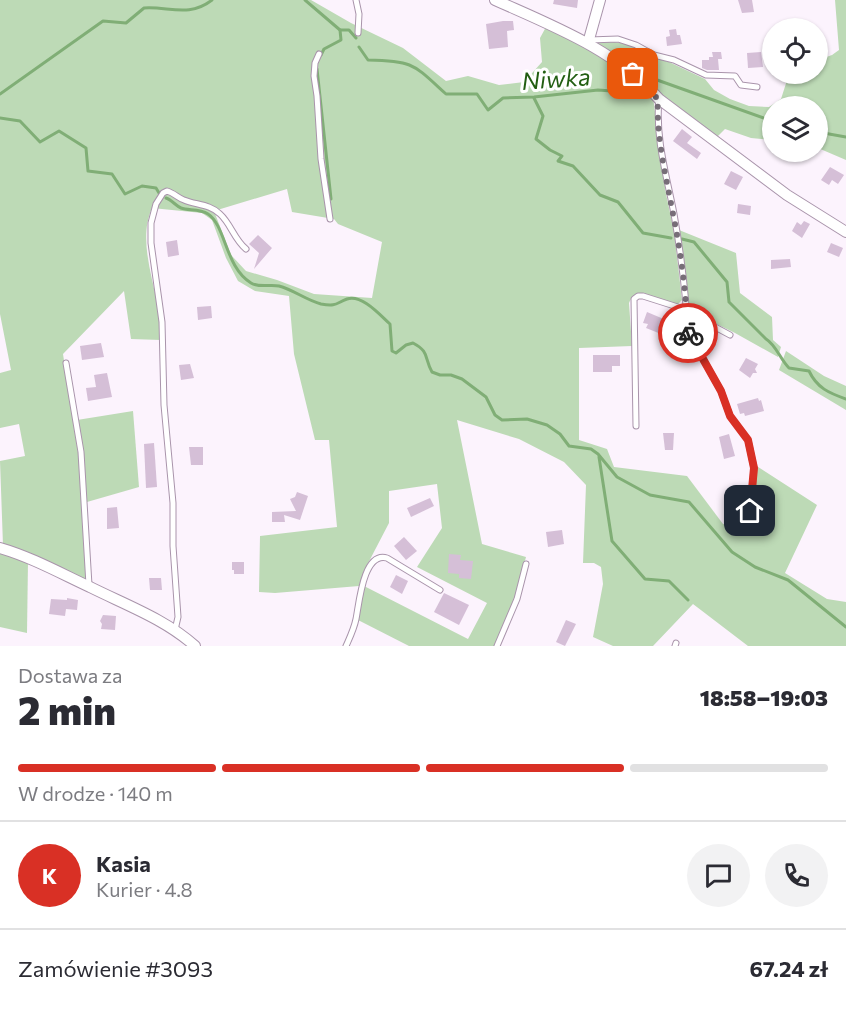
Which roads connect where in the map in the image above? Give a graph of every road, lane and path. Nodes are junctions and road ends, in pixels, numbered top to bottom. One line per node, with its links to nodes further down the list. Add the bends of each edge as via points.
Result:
1 (356, 0): 4 (lane)
2 (495, 0): 5 (street)
3 (600, 0): 5 (street)
4 (358, 33)
5 (589, 41): 7 (lane, via 618,39); 8 (street)
6 (319, 54): 11 (lane, via 314,76)
7 (654, 55): 8 (lane); 9 (lane, via 706,75 735,76 741,85)
8 (628, 71): 10 (street)
9 (757, 87)
10 (658, 99): 12 (street, via 787,195); 14 (lane)
11 (330, 219)
12 (846, 232)
13 (246, 249): 23 (lane, via 219,212 207,206 167,191 156,204 151,243 163,332 178,617)
14 (687, 311): 15 (lane); 17 (lane, via 643,296 634,299); 18 (lane, via 689,339 721,391 730,416 748,440 754,468)
15 (730, 335)
16 (66, 363): 21 (lane, via 81,452)
17 (636, 426)
18 (750, 511)
19 (0, 548): 21 (street)
20 (526, 564): 26 (lane, via 517,599)
21 (90, 587): 23 (street)
22 (440, 590): 25 (lane, via 387,558 376,558 366,574)
23 (175, 630): 24 (street)
24 (195, 646)
25 (346, 646)
26 (497, 646)

